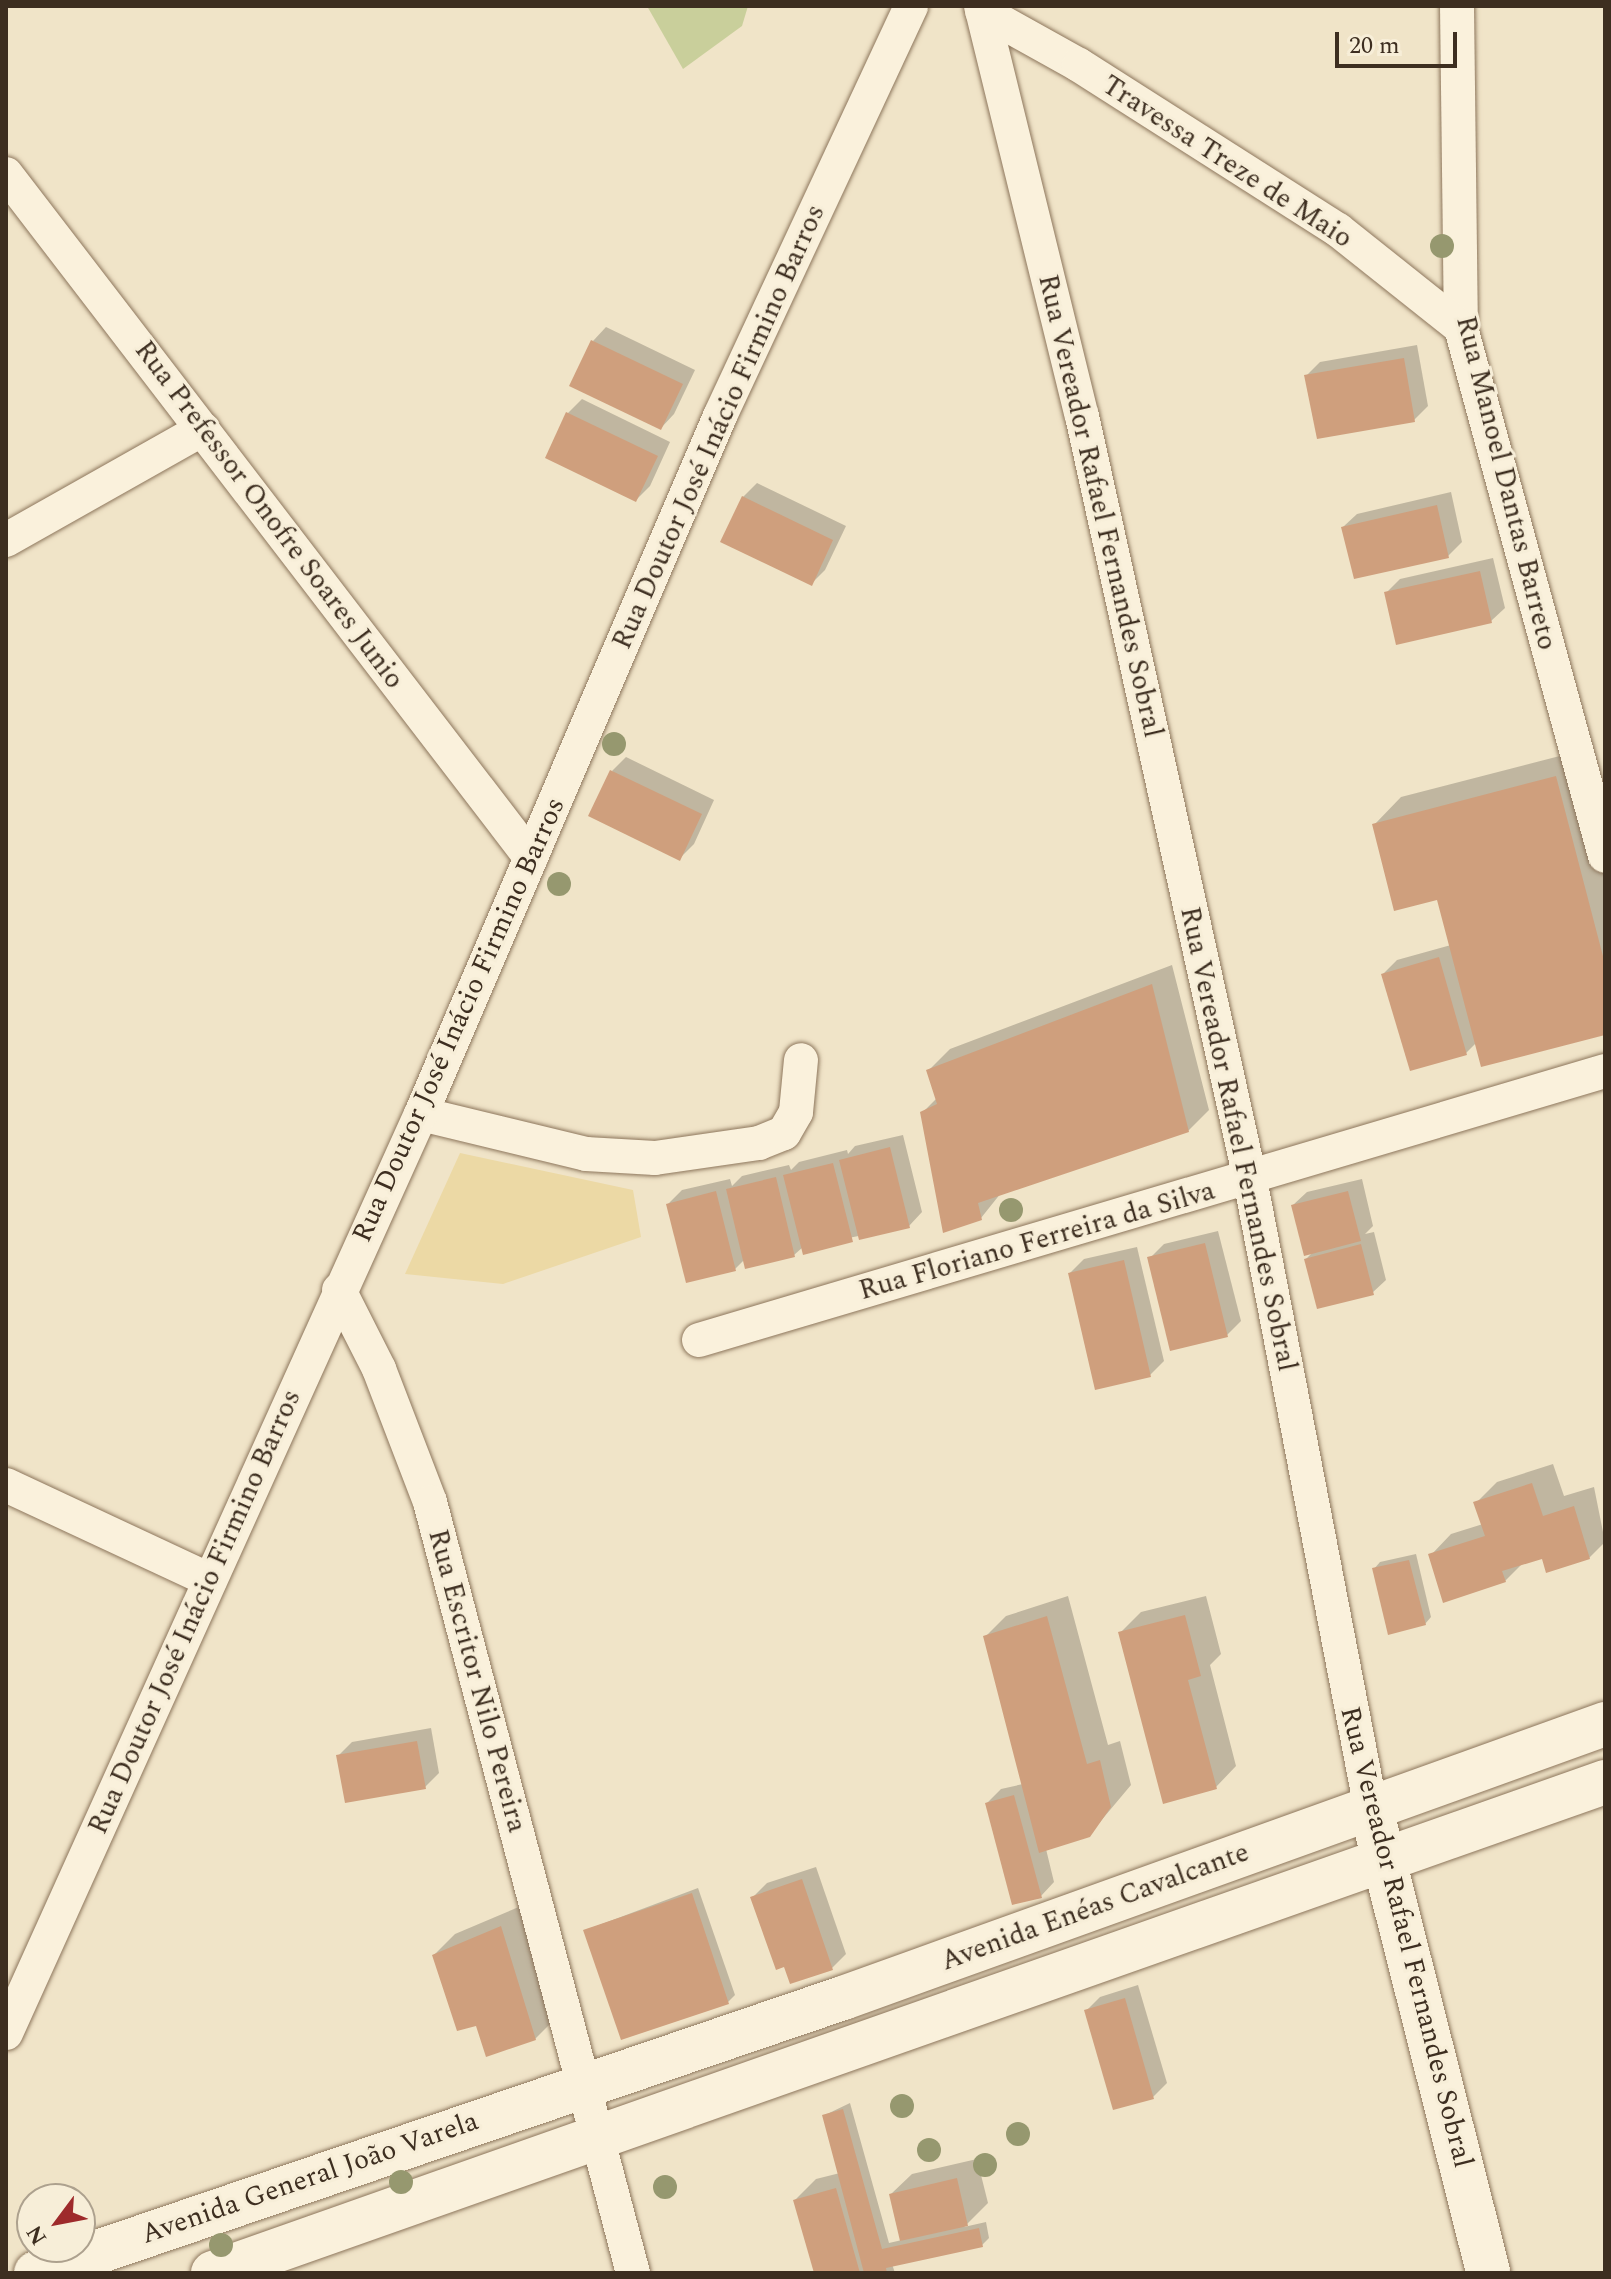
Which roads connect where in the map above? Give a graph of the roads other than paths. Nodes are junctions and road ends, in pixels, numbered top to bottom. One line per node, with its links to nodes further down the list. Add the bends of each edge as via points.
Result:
1 (911, 6): 9 (street, Rua Doutor José Inácio Firmino Barros, via 720,416)
2 (1457, 6): 5 (street, Rua Manoel Dantas Barreto)
3 (982, 8): 5 (street, Travessa Treze de Maio, via 1338,230); 13 (street, Rua Vereador Rafael Fernandes Sobral, via 1082,416)
4 (6, 174): 6 (street, Rua Prefessor Onofre Soares Junio)
5 (1461, 328): 8 (street, Rua Manoel Dantas Barreto)
6 (203, 429): 7 (street); 9 (street, Rua Prefessor Onofre Soares Junio)
7 (6, 540)
8 (1605, 856)
9 (531, 858): 12 (street, Rua Doutor José Inácio Firmino Barros)
10 (801, 1060): 12 (street, via 796,1112 784,1133 744,1146 655,1158 586,1154)
11 (1605, 1071): 13 (street, Rua Floriano Ferreira da Silva)
12 (421, 1114): 14 (street, Rua Doutor José Inácio Firmino Barros)
13 (1250, 1179): 15 (street, Rua Floriano Ferreira da Silva); 20 (street, Rua Vereador Rafael Fernandes Sobral)
14 (339, 1290): 17 (street, Rua Doutor José Inácio Firmino Barros); 25 (street, Rua Escritor Nilo Pereira, via 379,1369 430,1502)
15 (699, 1340)
16 (6, 1485): 17 (street)
17 (210, 1580): 23 (street, Rua Doutor José Inácio Firmino Barros)
18 (1605, 1724): 20 (main road, Avenida Enéas Cavalcante)
19 (1605, 1782): 21 (main road, Avenida Enéas Cavalcante)
20 (1371, 1809): 21 (main road, Rua Vereador Rafael Fernandes Sobral); 22 (main road, Avenida Enéas Cavalcante)
21 (1384, 1862): 24 (main road, Avenida Enéas Cavalcante); 30 (main road, Rua Vereador Rafael Fernandes Sobral)
22 (843, 1998): 24 (main road); 25 (main road, Avenida Enéas Cavalcante)
23 (6, 2033)
24 (859, 2047): 26 (main road, Avenida Enéas Cavalcante)
25 (584, 2083): 26 (street, Rua Escritor Nilo Pereira); 27 (main road, Avenida General João Varela)
26 (597, 2138): 28 (main road, Avenida Enéas Cavalcante); 29 (street, Rua Escritor Nilo Pereira)
27 (51, 2270)
28 (213, 2273)
29 (633, 2273)
30 (1488, 2273)

